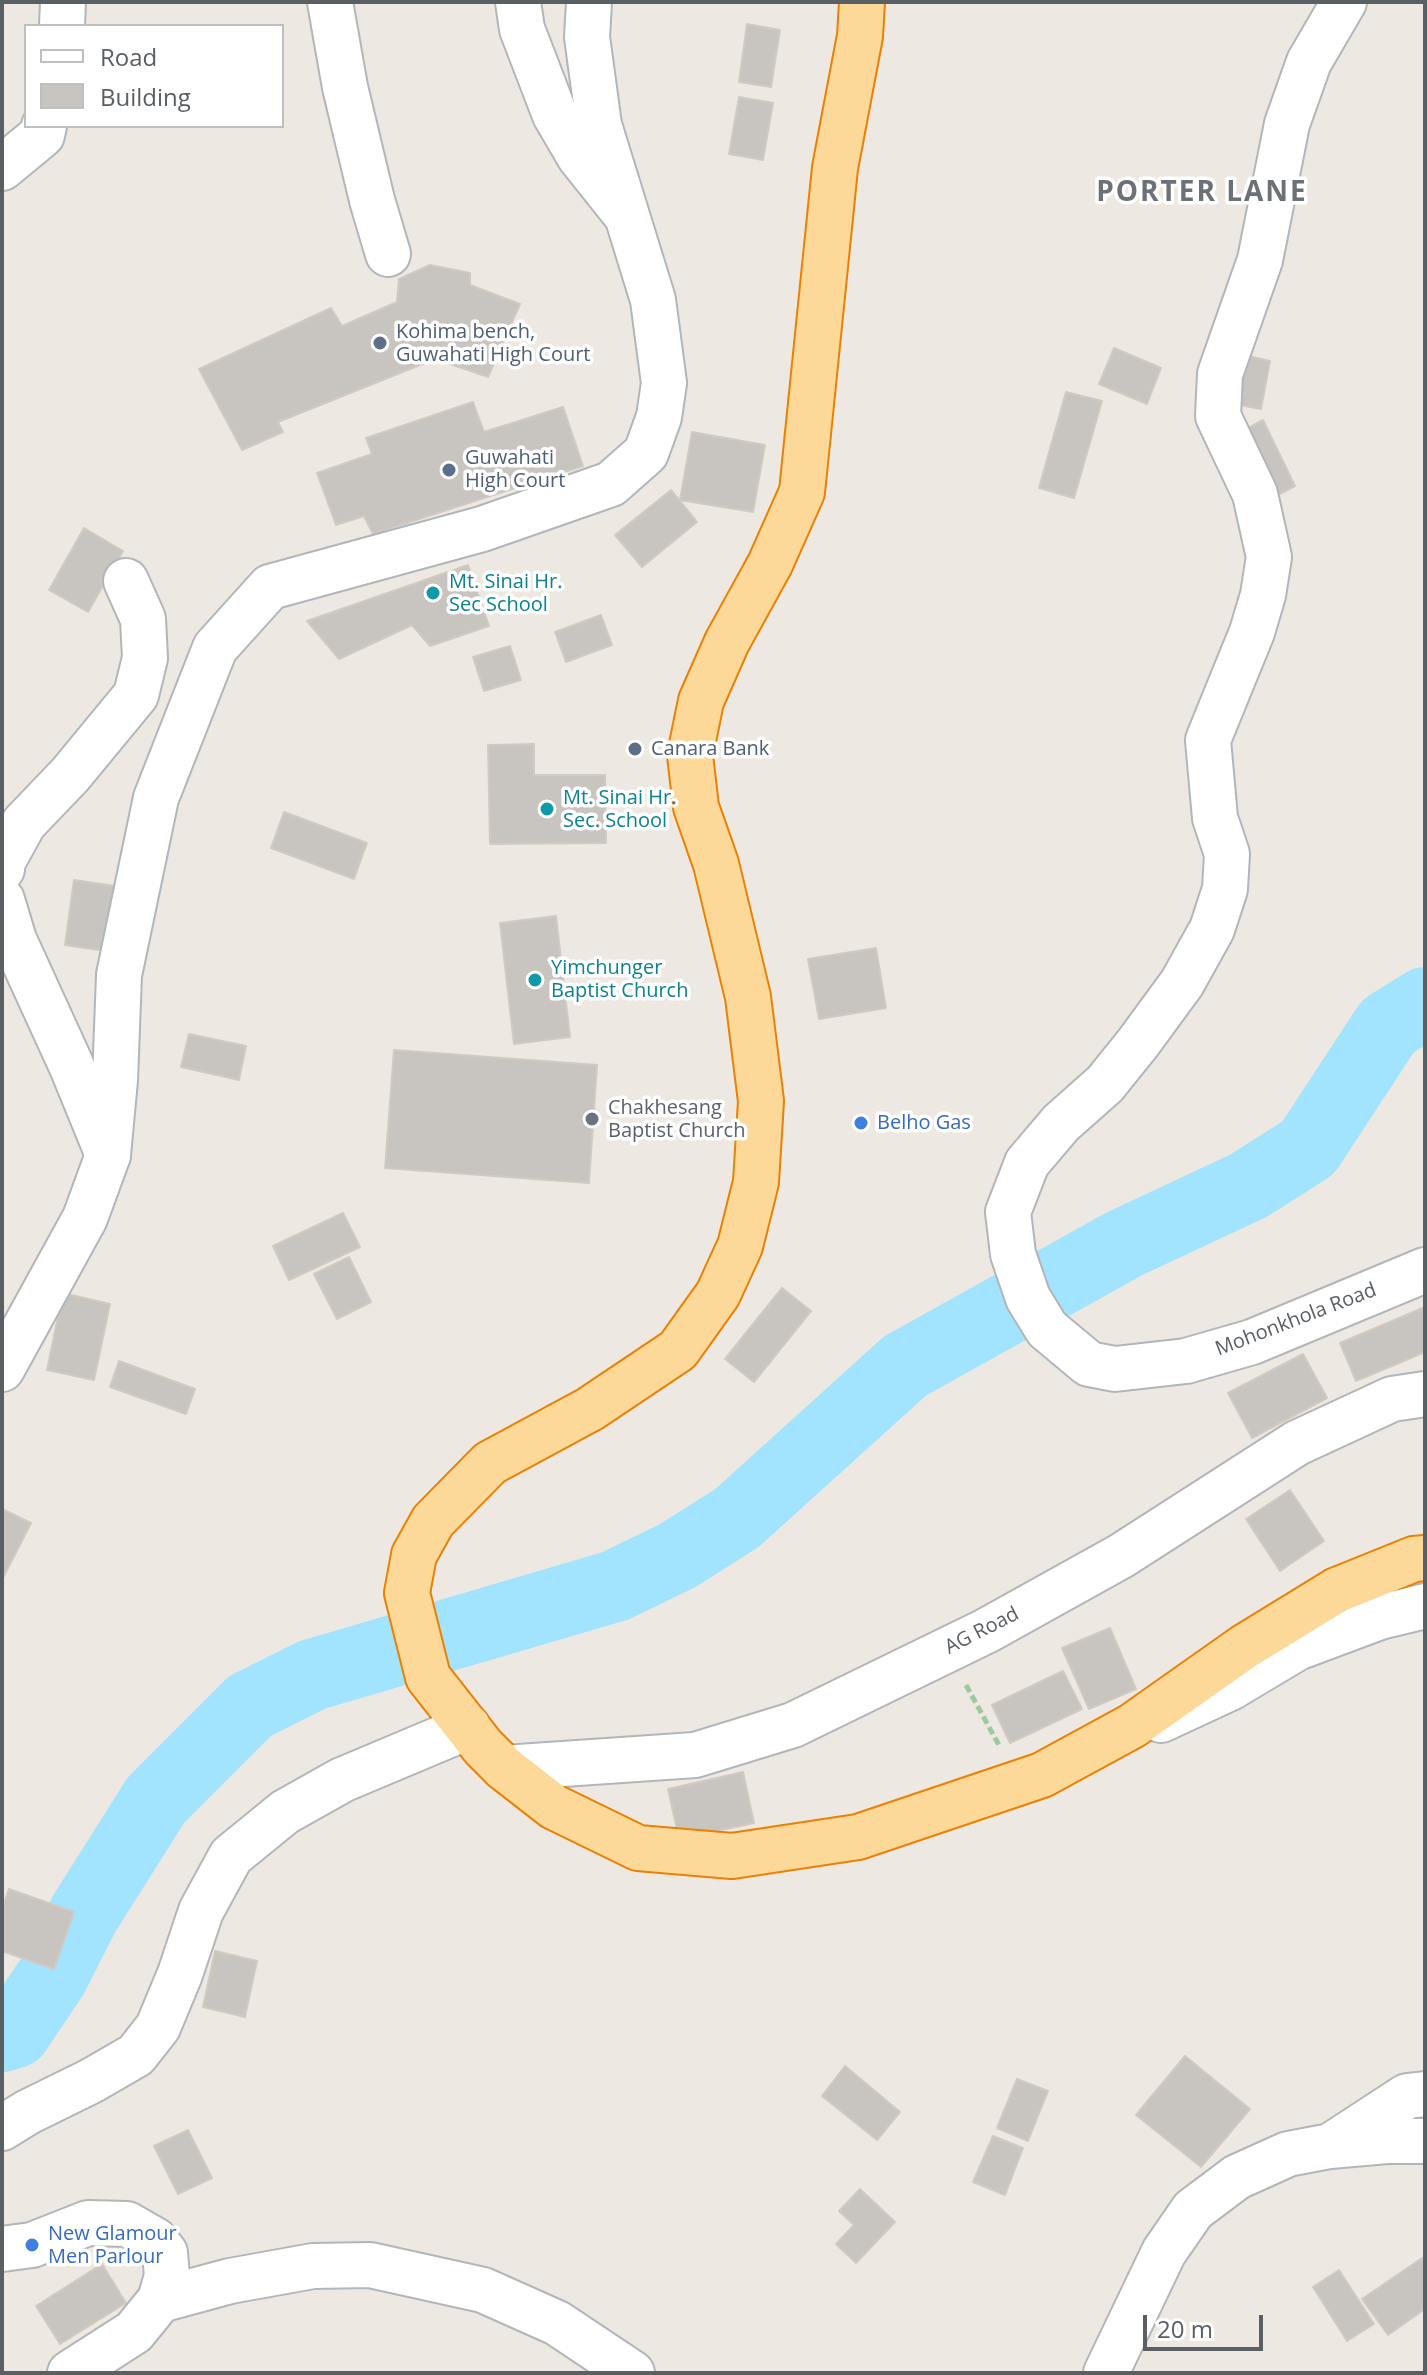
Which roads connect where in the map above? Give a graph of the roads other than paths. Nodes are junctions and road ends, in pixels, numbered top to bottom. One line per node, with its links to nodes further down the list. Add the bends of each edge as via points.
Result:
1 (63, 2): 7 (street)
2 (330, 2): 11 (street, via 345,87)
3 (518, 2): 10 (street, via 522,29 555,115 579,156)
4 (589, 2): 10 (street, via 587,37 599,125)
5 (862, 2): 21 (highway, via 835,168 802,492 701,701 690,755 696,807 716,864 748,997 761,1101 756,1182 740,1246 718,1294 678,1350 590,1409 490,1463 433,1521 414,1555 407,1593 428,1677)
6 (1344, 2): 16 (street, Mohonkhola Road, via 1309,62 1287,124 1260,260 1220,374 1218,416 1255,494 1269,557 1252,632 1208,740 1215,818 1227,854 1225,889 1212,929 1182,983 1105,1084 1027,1163 1008,1212 1013,1254 1028,1298 1047,1329 1089,1364 1115,1369 1186,1361 1252,1342)
7 (62, 24)
8 (44, 128): 9 (street)
9 (2, 168)
10 (626, 215): 15 (street, via 653,300 664,383 646,453 611,484 482,529 270,587 215,648 156,798 119,975)
11 (388, 254)
12 (126, 581): 13 (street, via 143,619 145,658 136,695 24,823)
13 (2, 869)
14 (2, 900): 15 (street, via 14,940)
15 (108, 1155): 17 (street, via 85,1218)
16 (1425, 1270)
17 (2, 1369)
18 (1425, 1394): 22 (street, AG Road, via 1392,1399 1297,1443 1121,1556 793,1725 695,1755)
19 (1425, 1558): 23 (highway, via 1337,1590 1132,1726)
20 (1425, 1606): 23 (street, via 1297,1648 1230,1688)
21 (468, 1727): 22 (highway); 25 (street, via 342,1780 285,1812 231,1856 201,1911 158,2027 136,2055)
22 (504, 1768): 23 (highway, via 554,1807 638,1848 732,1856 858,1837)
23 (1031, 1779)
24 (1425, 2094): 27 (street, via 1407,2096)
25 (2, 2128)
26 (1425, 2141): 27 (street)
27 (1330, 2146): 32 (street, via 1288,2154 1237,2177 1193,2210 1164,2252)
28 (2, 2249): 29 (street, via 32,2245 88,2223 127,2224 155,2240 165,2253 167,2276)
29 (160, 2300): 30 (street, via 134,2332); 31 (street, via 313,2266 370,2265 483,2290 557,2323)
30 (70, 2373)
31 (632, 2373)
32 (1106, 2373)

